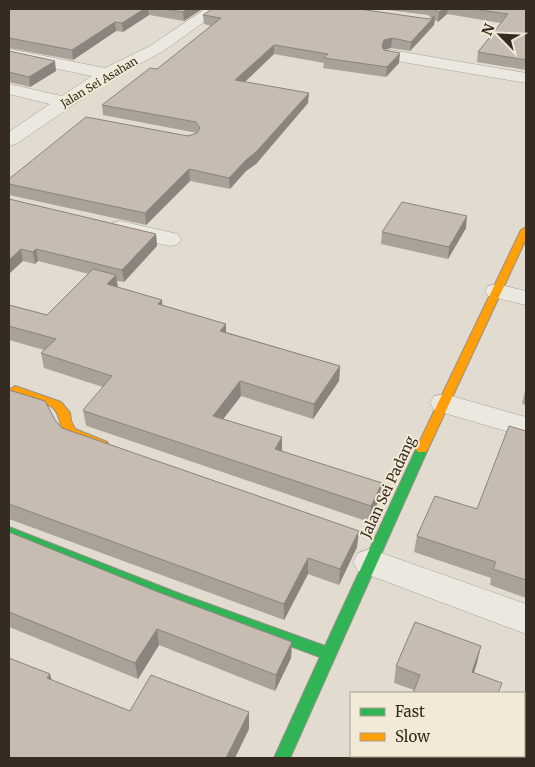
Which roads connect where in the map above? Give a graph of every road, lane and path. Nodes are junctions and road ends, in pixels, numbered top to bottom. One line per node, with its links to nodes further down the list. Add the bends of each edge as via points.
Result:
1 (215, 9): 4 (street, Jalan Sei Asahan, via 156,49)
2 (9, 54): 4 (street)
3 (391, 55): 5 (street)
4 (108, 74): 7 (street, Jalan Sei Asahan)
5 (526, 78)
6 (9, 89): 7 (street)
7 (57, 108): 8 (street); 9 (street, Jalan Sei Asahan)
8 (77, 118)
9 (9, 140)
10 (104, 224): 12 (street)
11 (526, 230): 13 (street, Jalan Sei Padang)
12 (170, 239)
13 (520, 256): 14 (street, Jalan Sei Padang)
14 (497, 291): 15 (street); 17 (street, Jalan Sei Padang)
15 (526, 298)
16 (15, 390): 19 (street, via 57,405 72,432)
17 (444, 403): 18 (street); 21 (street, Jalan Sei Padang)
18 (526, 427)
19 (118, 450)
20 (9, 532): 23 (street)
21 (373, 547): 22 (street); 23 (street, Jalan Sei Padang)
22 (526, 619)
23 (328, 654): 24 (street, Jalan Sei Padang)
24 (282, 758)

